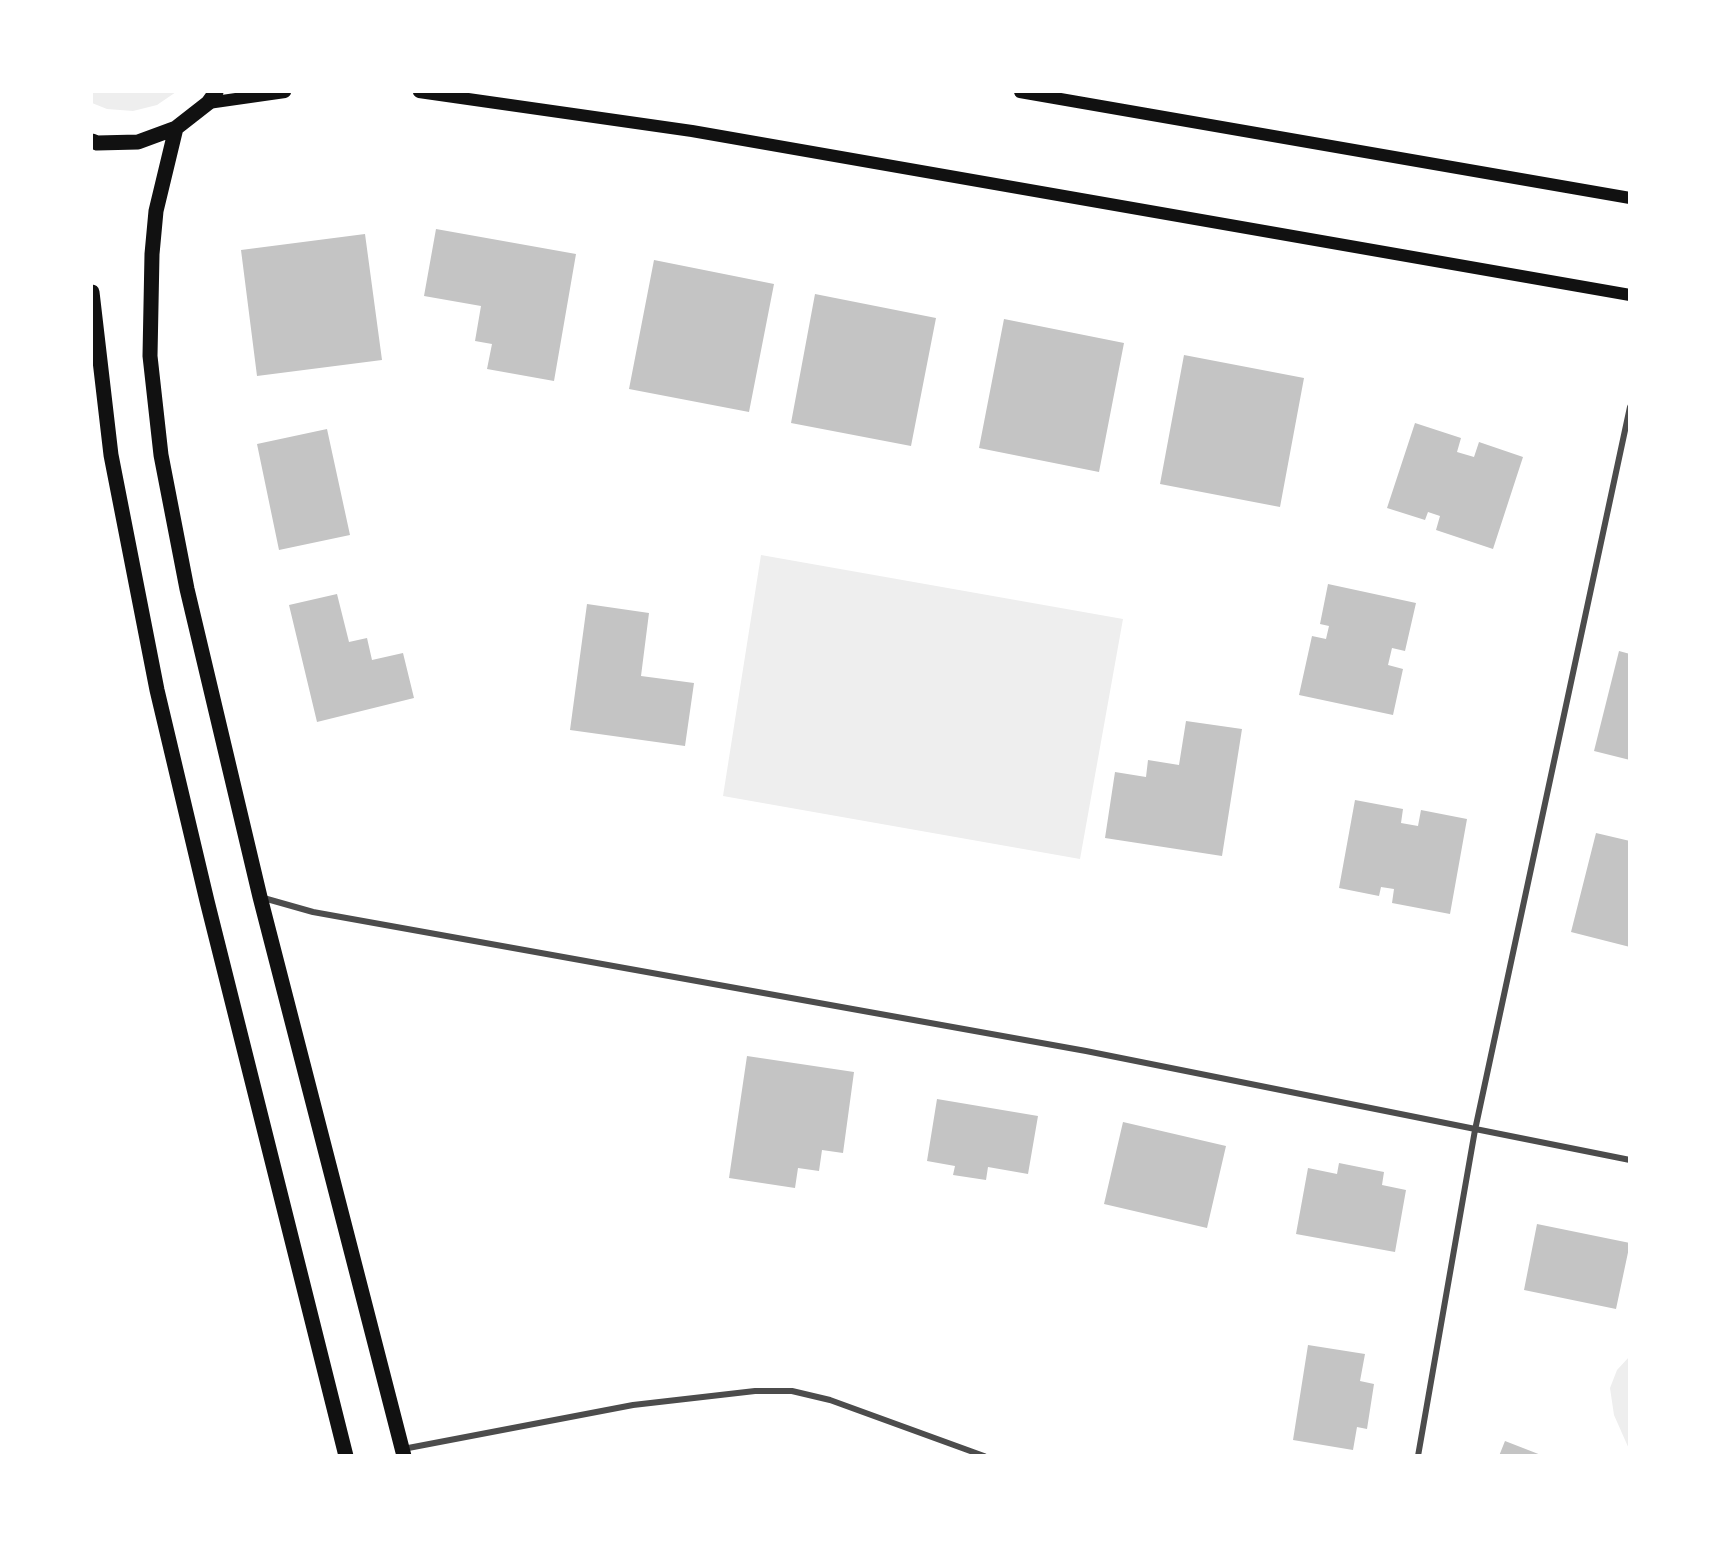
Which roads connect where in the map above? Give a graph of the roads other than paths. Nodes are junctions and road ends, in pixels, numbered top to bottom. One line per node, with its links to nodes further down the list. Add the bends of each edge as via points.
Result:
1 (285, 92): 4 (main road)
2 (419, 92): 9 (main road, via 703,133)
3 (1020, 92): 7 (main road)
4 (212, 97): 5 (main road)
5 (176, 129): 6 (main road, via 138,142); 11 (main road, via 156,211 150,356 161,455 187,589)
6 (92, 141)
7 (1629, 198)
8 (92, 292): 15 (main road, via 111,455 157,690)
9 (1629, 295)
10 (1629, 407): 12 (street)
11 (260, 897): 12 (street, via 313,912 1086,1051); 14 (main road)
12 (1475, 1130): 13 (street); 17 (street)
13 (1629, 1160)
14 (403, 1452): 16 (street, via 633,1405 755,1391 792,1391 830,1400)
15 (346, 1455)
16 (984, 1455)
17 (1418, 1455)

